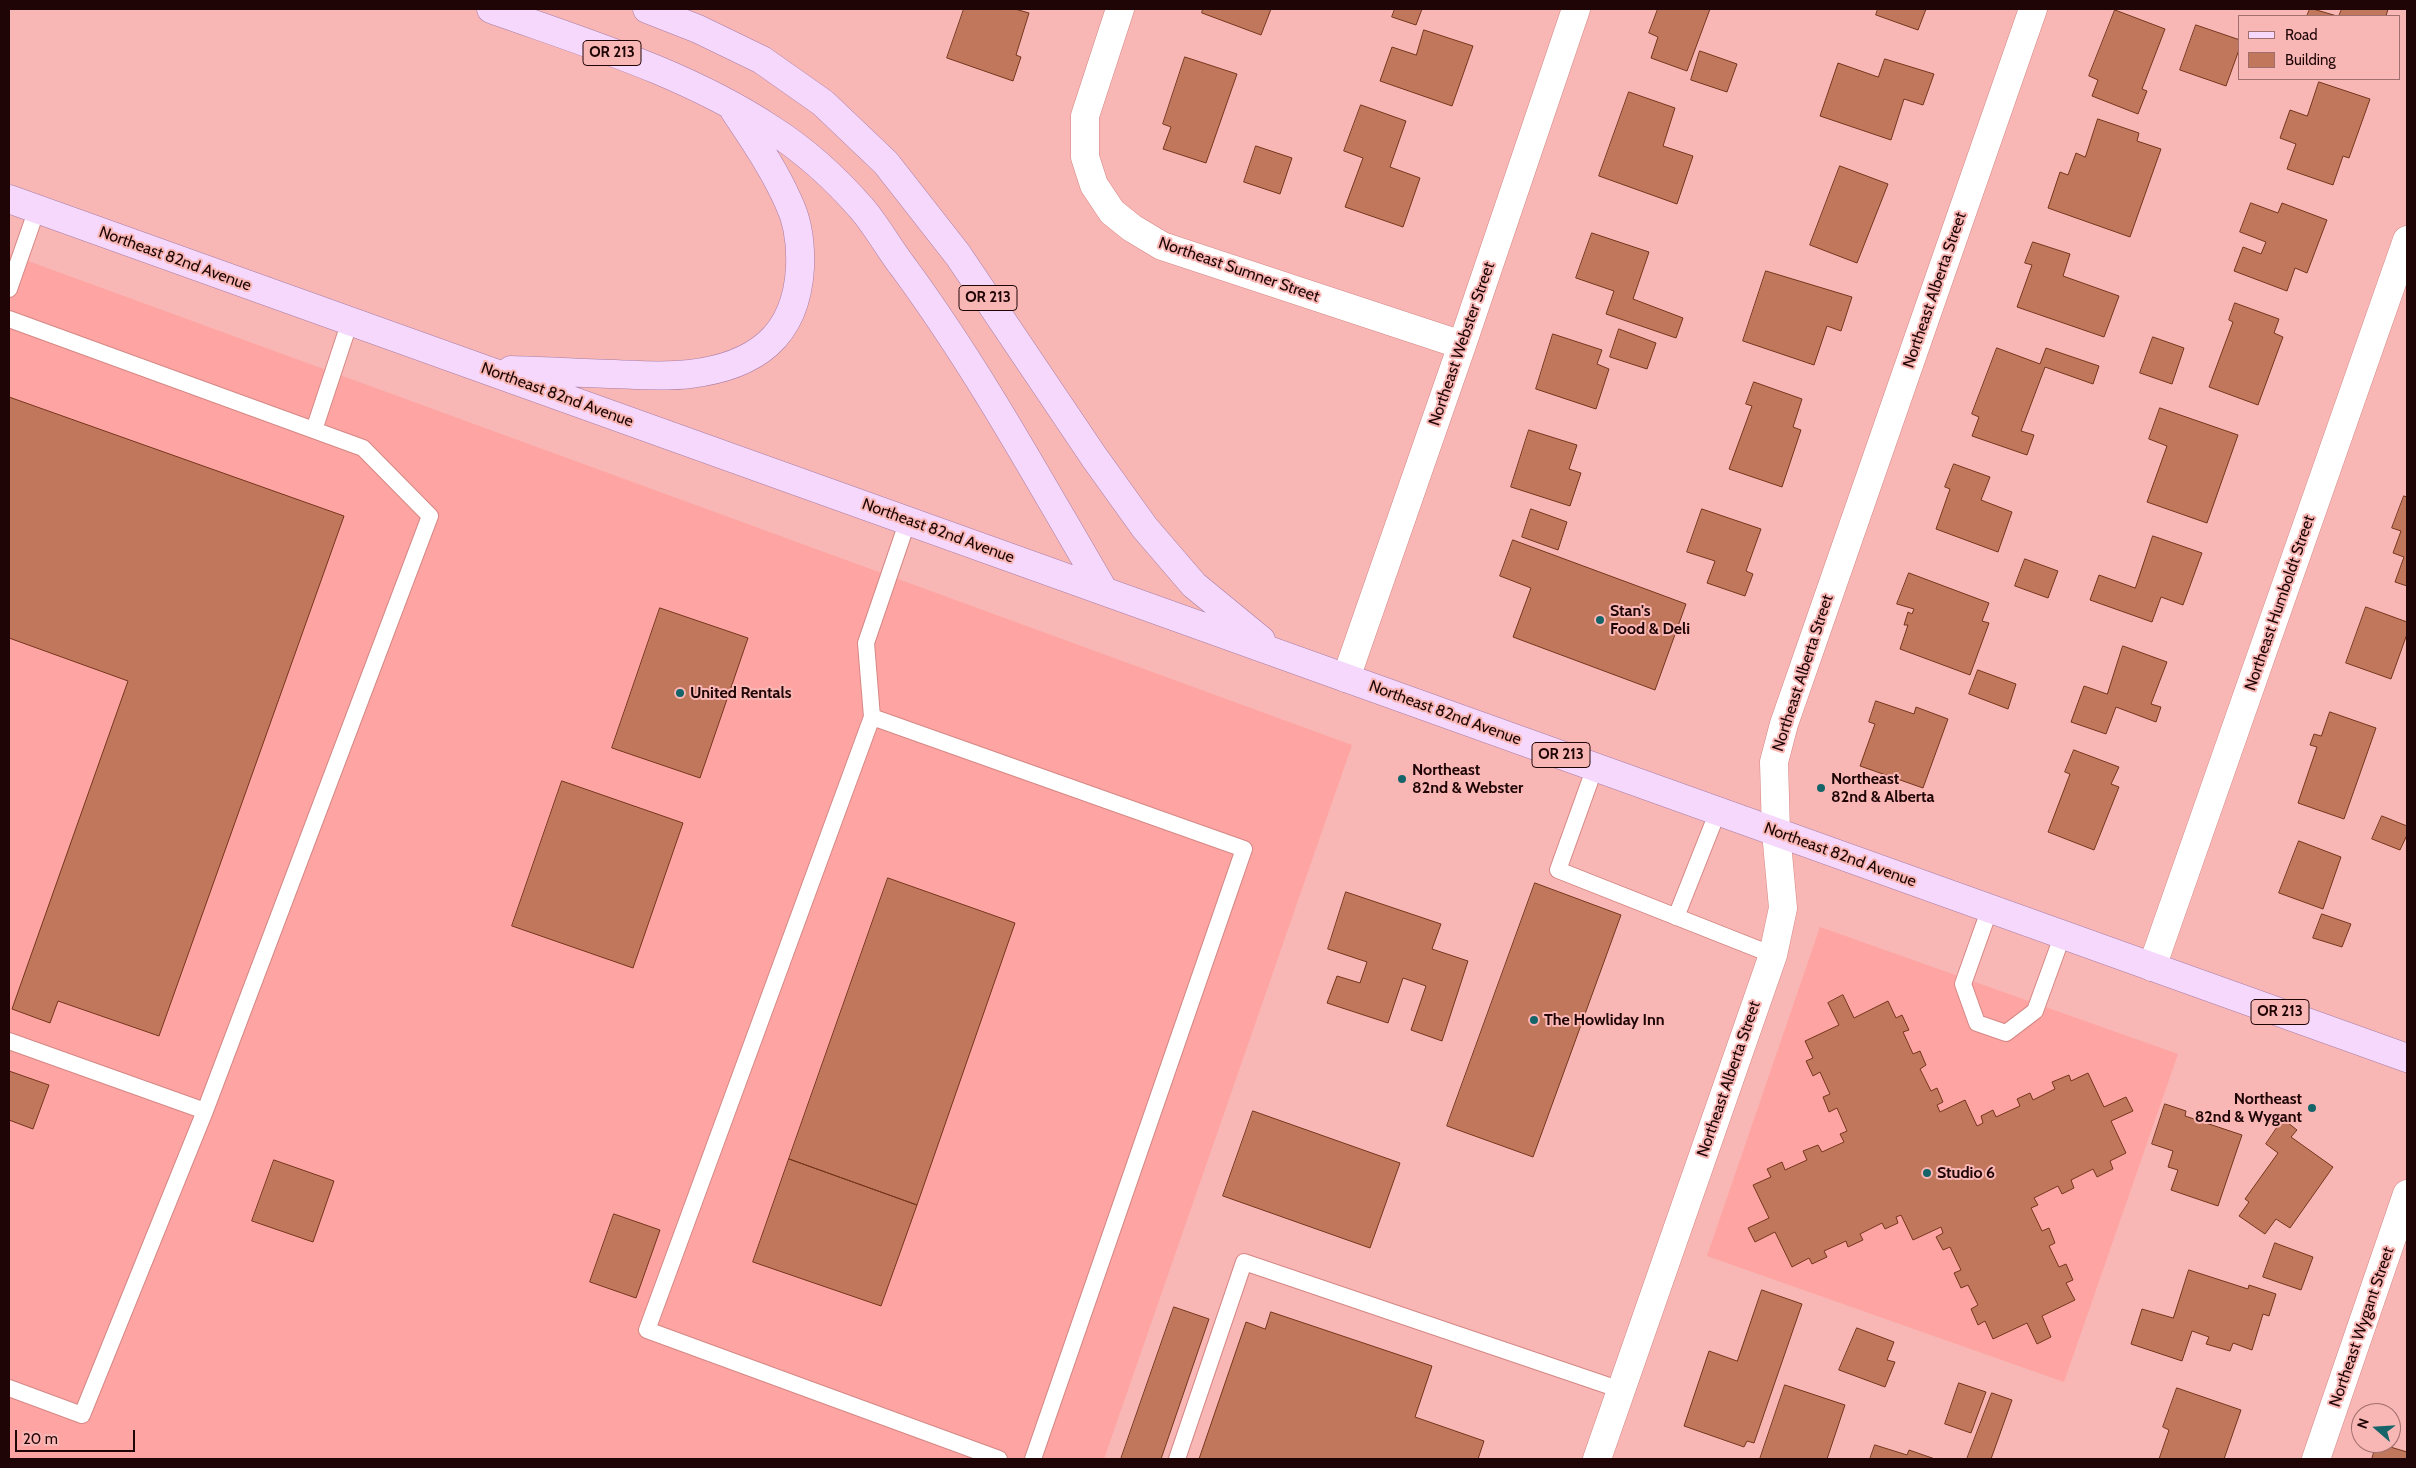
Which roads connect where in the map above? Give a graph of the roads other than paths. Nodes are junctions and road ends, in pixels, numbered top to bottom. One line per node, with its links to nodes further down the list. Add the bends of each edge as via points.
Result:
1 (491, 9): 6 (main road, OR 213, via 623,57)
2 (647, 9): 18 (main road, Northeast 82nd Avenue / OR 213, via 762,60 823,104 886,163 958,255 1144,528 1194,585)
3 (1120, 9): 13 (street, Northeast Sumner Street, via 1085,116 1085,157 1094,185 1112,212 1162,246)
4 (1576, 9): 13 (street, Northeast Webster Street)
5 (2033, 9): 23 (street, Northeast Alberta Street, via 1784,724 1774,762)
6 (730, 104): 14 (main road, via 763,154 789,202 798,228 799,286 792,310 780,332 760,352 734,364 691,374 662,376); 17 (main road, OR 213, via 772,129 814,161 863,210 976,373)
7 (9, 199): 8 (main road, Northeast 82nd Avenue)
8 (37, 210): 10 (lane); 12 (main road, Northeast 82nd Avenue)
9 (2407, 240): 28 (street, Northeast Humboldt Street)
10 (9, 289)
11 (9, 319): 15 (lane)
12 (350, 321): 14 (main road, Northeast 82nd Avenue); 15 (lane)
13 (1462, 345): 19 (street, Northeast Webster Street)
14 (483, 369): 16 (main road, Northeast 82nd Avenue)
15 (314, 430): 31 (lane, via 363,448 430,516)
16 (908, 520): 17 (main road, Northeast 82nd Avenue); 20 (lane, via 866,643)
17 (1104, 591): 18 (main road, Northeast 82nd Avenue / OR 213)
18 (1274, 651): 19 (main road, Northeast 82nd Avenue / OR 213)
19 (1346, 678): 21 (main road, Northeast 82nd Avenue / OR 213)
20 (872, 717): 35 (lane, via 647,1330); 36 (lane, via 1244,849)
21 (1595, 767): 22 (main road, Northeast 82nd Avenue / OR 213); 25 (lane, via 1558,870)
22 (1718, 811): 23 (main road, Northeast 82nd Avenue / OR 213); 25 (lane)
23 (1776, 832): 24 (main road, Northeast 82nd Avenue / OR 213); 27 (street, Northeast Alberta Street, via 1783,908)
24 (1990, 908): 26 (main road, Northeast 82nd Avenue / OR 213); 26 (lane, via 1963,984 1977,1023 2006,1033 2035,1011)
25 (1676, 917): 27 (lane)
26 (2062, 934): 28 (main road, Northeast 82nd Avenue / OR 213)
27 (1773, 955): 34 (street, Northeast Alberta Street)
28 (2152, 966): 30 (main road, Northeast 82nd Avenue / OR 213)
29 (9, 1041): 31 (lane)
30 (2407, 1058)
31 (205, 1111): 33 (lane, via 82,1415)
32 (2407, 1194): 39 (street, Northeast Wygant Street)
33 (9, 1388)
34 (1621, 1390): 37 (lane, via 1244,1262); 38 (street, Northeast Alberta Street)
35 (999, 1459)
36 (1033, 1459)
37 (1177, 1459)
38 (1597, 1459)
39 (2316, 1459)

